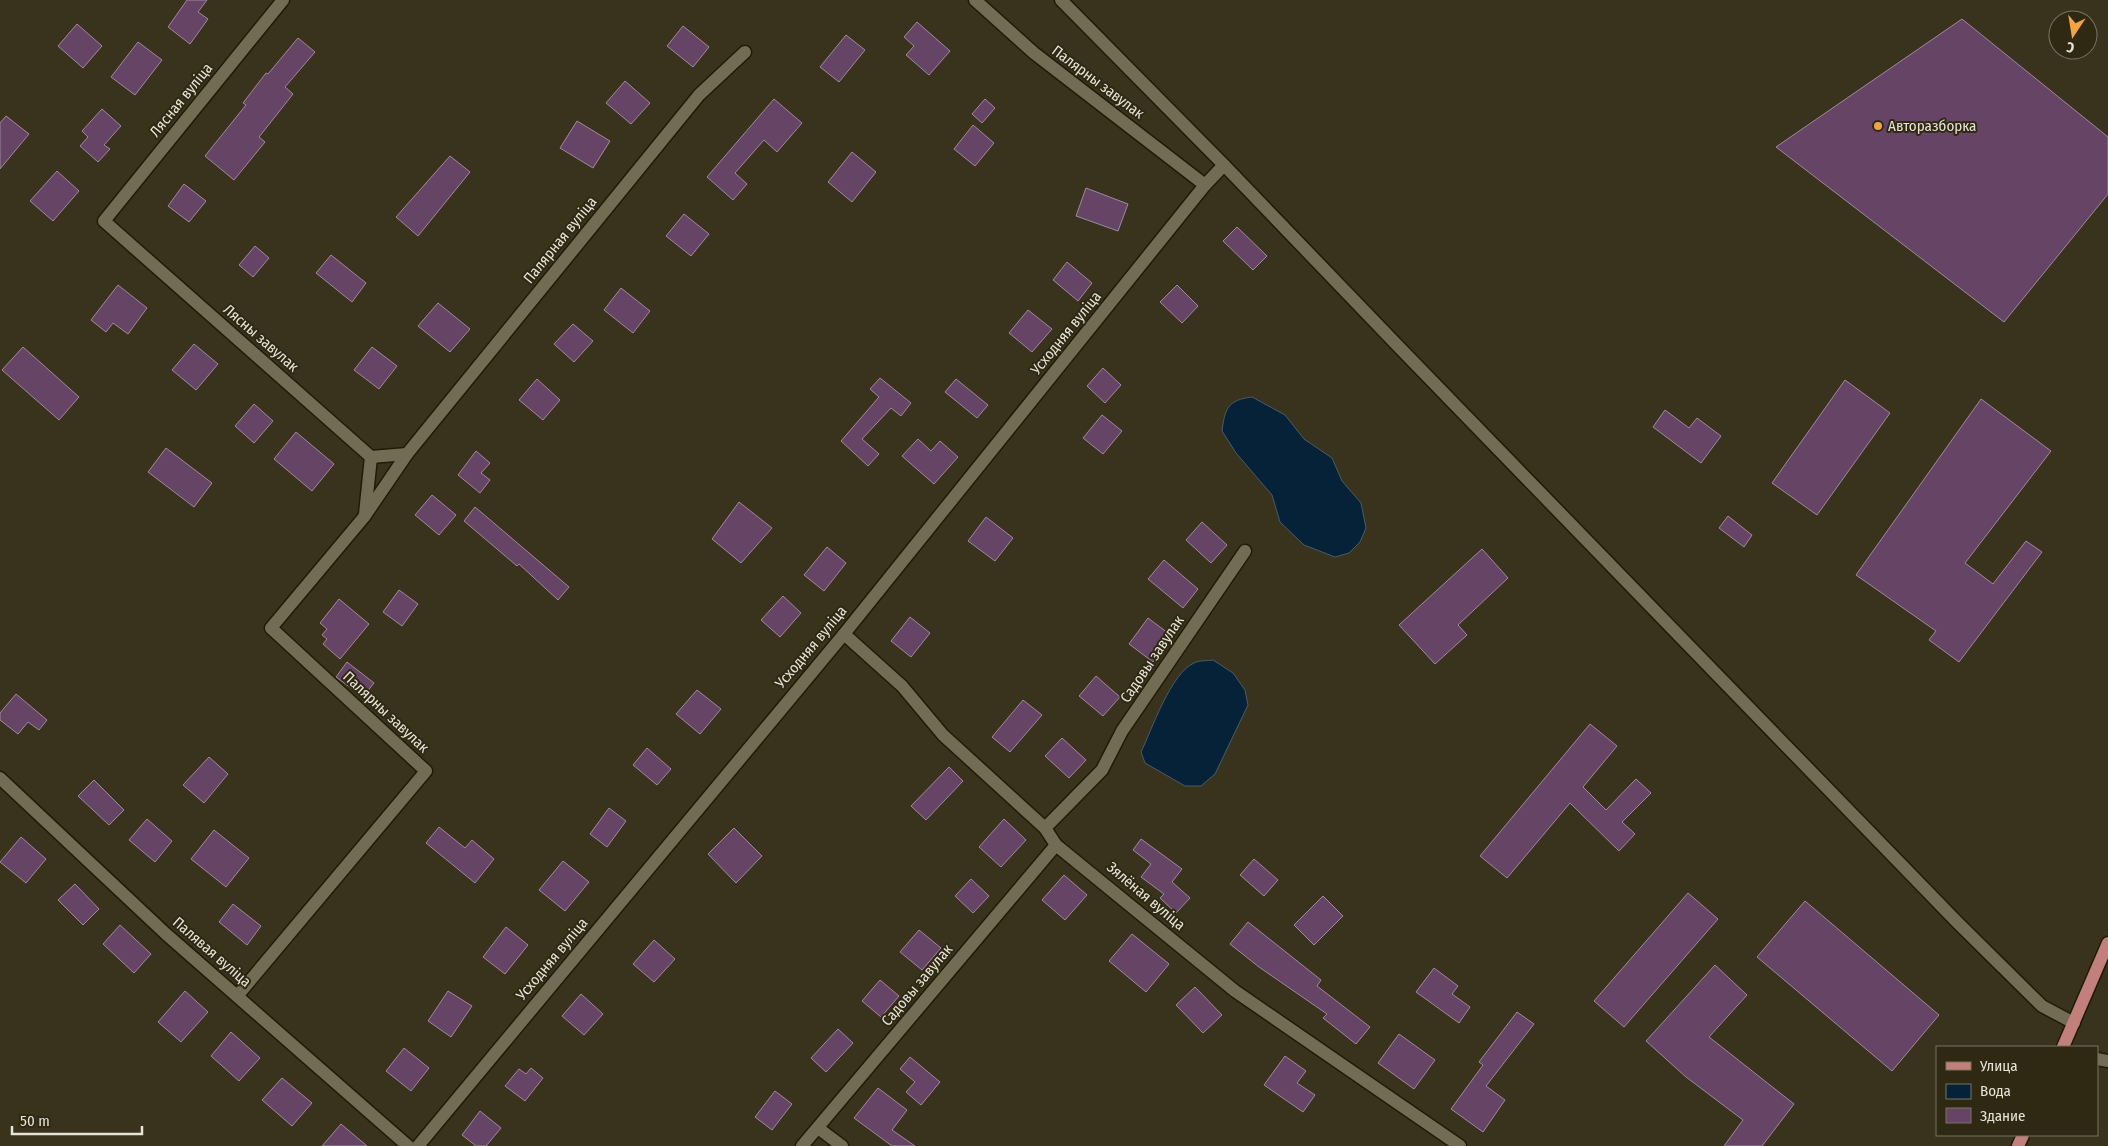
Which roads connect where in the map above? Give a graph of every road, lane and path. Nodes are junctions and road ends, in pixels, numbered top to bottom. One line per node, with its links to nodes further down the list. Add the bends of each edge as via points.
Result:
1 (283, 0): 7 (street, Лясная вуліца)
2 (975, 0): 6 (street, Палярны завулак, via 1034,53)
3 (1061, 0): 5 (street)
4 (745, 52): 8 (street, Палярная вуліца, via 700,95)
5 (1224, 165): 6 (street, Усходняя вуліца); 18 (street, via 1958,922 2042,1006)
6 (1205, 185): 12 (street, Усходняя вуліца)
7 (104, 221): 9 (street, Лясны завулак)
8 (406, 454): 9 (street); 10 (street, Палярны завулак)
9 (372, 456): 10 (street)
10 (364, 517): 17 (street, Палярны завулак, via 271,628 426,771)
11 (1245, 551): 14 (street, Садовы завулак, via 1122,731 1102,770)
12 (844, 634): 14 (street, Зялёная вуліца, via 902,686 943,735); 22 (street, Усходняя вуліца)
13 (0, 778): 17 (street, Палявая вуліца, via 166,934)
14 (1045, 828): 15 (street, Зялёная вуліца)
15 (1056, 845): 20 (street, Садовы завулак); 25 (street, Зялёная вуліца, via 1235,991)
16 (2108, 943): 18 (main road)
17 (238, 995): 21 (street, Палявая вуліца)
18 (2074, 1023): 19 (main road)
19 (2063, 1046)
20 (818, 1128): 23 (street, Садовы завулак); 24 (street)
21 (408, 1146)
22 (418, 1146)
23 (802, 1146)
24 (842, 1146)
25 (1460, 1146)

